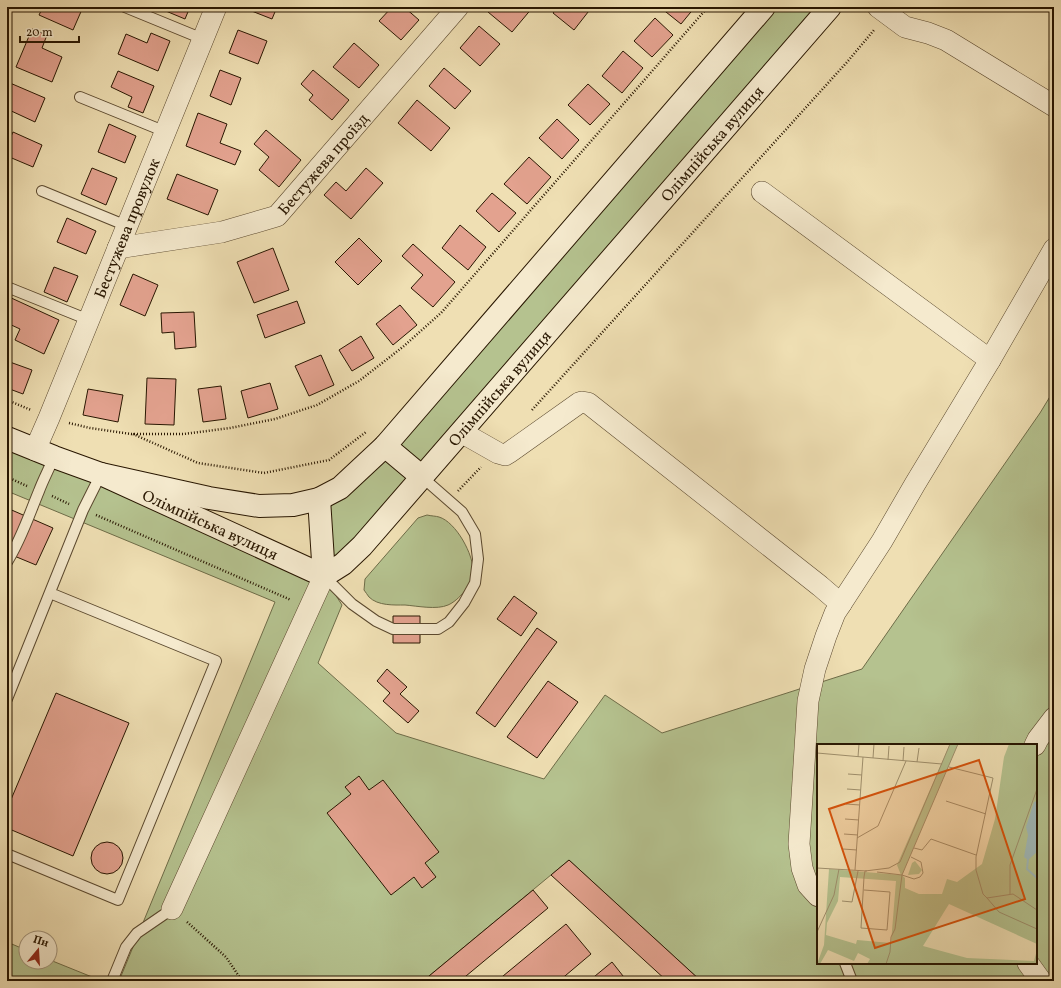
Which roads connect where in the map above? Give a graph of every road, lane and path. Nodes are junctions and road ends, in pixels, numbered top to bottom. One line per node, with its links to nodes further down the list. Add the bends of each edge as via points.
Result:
1 (124, 7): 8 (lane)
2 (216, 7): 8 (street, Бестужева провулок)
3 (458, 7): 15 (street, Бестужева проїзд, via 277,216 222,232)
4 (708, 7): 25 (path, via 441,313 359,381 317,405 275,419 184,434)
5 (764, 7): 27 (main road, Олімпійська вулиця)
6 (830, 7): 24 (main road, Олімпійська вулиця)
7 (882, 11): 10 (street, via 905,27 946,40); 21 (path, via 848,61)
8 (203, 39): 11 (street, Бестужева провулок)
9 (80, 97): 11 (lane)
10 (1054, 106)
11 (166, 132): 14 (street, Бестужева провулок)
12 (42, 191): 14 (lane)
13 (762, 192): 19 (street)
14 (127, 226): 15 (street, Бестужева провулок)
15 (118, 248): 18 (street, Бестужева провулок)
16 (1054, 249): 19 (street)
17 (7, 287): 18 (lane)
18 (89, 320): 22 (street, Бестужева провулок)
19 (990, 360): 40 (street, via 882,541)
20 (7, 400): 22 (path)
21 (527, 416)
22 (49, 418): 25 (path); 29 (street, Бестужева провулок)
23 (367, 432): 25 (path, via 329,460 264,473 198,463)
24 (461, 432): 28 (street); 32 (main road, Олімпійська вулиця)
25 (131, 434)
26 (7, 438): 29 (main road, Олімпійська вулиця)
27 (385, 446): 32 (main road); 34 (main road, Олімпійська вулиця, via 340,488)
28 (495, 451): 35 (path); 40 (street, via 505,454 510,452 578,403 588,403)
29 (45, 453): 30 (main road, Олімпійська вулиця); 33 (lane)
30 (101, 474): 34 (main road, Олімпійська вулиця, via 209,498 259,506 292,505); 36 (lane); 38 (main road, Олімпійська вулиця)
31 (7, 477): 33 (path)
32 (422, 477): 35 (lane); 38 (main road, Олімпійська вулиця, via 362,546 343,564)
33 (39, 491): 36 (path); 37 (lane)
34 (319, 500): 38 (main road)
35 (449, 501): 38 (lane, via 462,512 475,534 478,558 475,583 464,603 449,622 438,629 393,629 376,621 352,604)
36 (83, 510): 39 (lane); 41 (path)
37 (7, 562)
38 (324, 576): 41 (street)
39 (50, 593): 42 (lane); 45 (lane, via 216,661 118,900)
40 (841, 604): 46 (street, via 826,636 808,701 798,844 808,885)
41 (310, 608): 47 (street)
42 (7, 699)
43 (1054, 718): 44 (street)
44 (1036, 744)
45 (7, 854)
46 (817, 895)
47 (172, 909): 50 (lane, via 137,933 126,947); 51 (path, via 226,958)
48 (845, 964): 52 (lane)
49 (1029, 964): 53 (street)
50 (112, 981)
51 (242, 981)
52 (852, 981)
53 (1041, 981)

